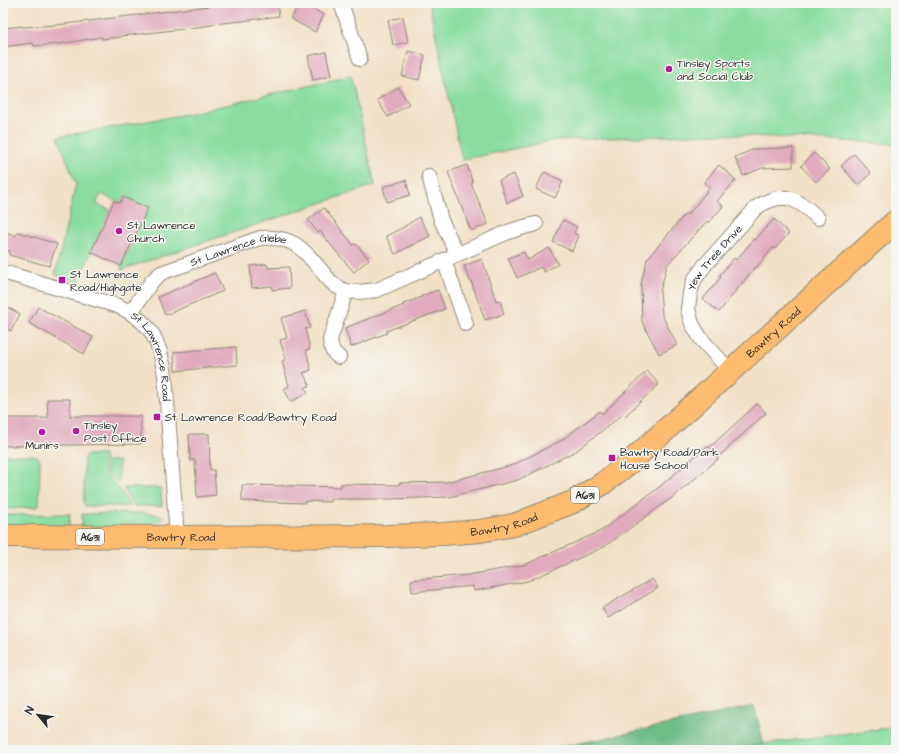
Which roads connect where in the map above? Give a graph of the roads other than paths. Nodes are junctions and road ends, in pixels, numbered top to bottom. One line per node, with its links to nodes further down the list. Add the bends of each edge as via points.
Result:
1 (341, 3): 2 (street)
2 (360, 59)
3 (429, 176): 7 (street, via 441,220)
4 (818, 218): 14 (street, Yew Tree Drive, via 803,203 790,198 765,202 757,207 694,280 688,309 692,324 701,339)
5 (896, 221): 14 (main road, Bawtry Road / A631)
6 (536, 224): 7 (street, via 508,232)
7 (457, 254): 8 (street)
8 (444, 260): 10 (street, via 377,290); 12 (street)
9 (3, 272): 11 (street, St Lawrence Road)
10 (346, 291): 11 (street, St Lawrence Glebe, via 328,279 302,248 292,242 271,237 260,238 161,273 152,281); 13 (street, via 330,340 331,348)
11 (131, 312): 16 (street, St Lawrence Road, via 146,324 155,337 161,353 165,375)
12 (466, 324)
13 (339, 357)
14 (730, 371): 16 (main road, Bawtry Road / A631, via 628,464 602,484 573,502 514,525 443,534)
15 (3, 536): 16 (main road, Bawtry Road / A631)
16 (177, 537)

